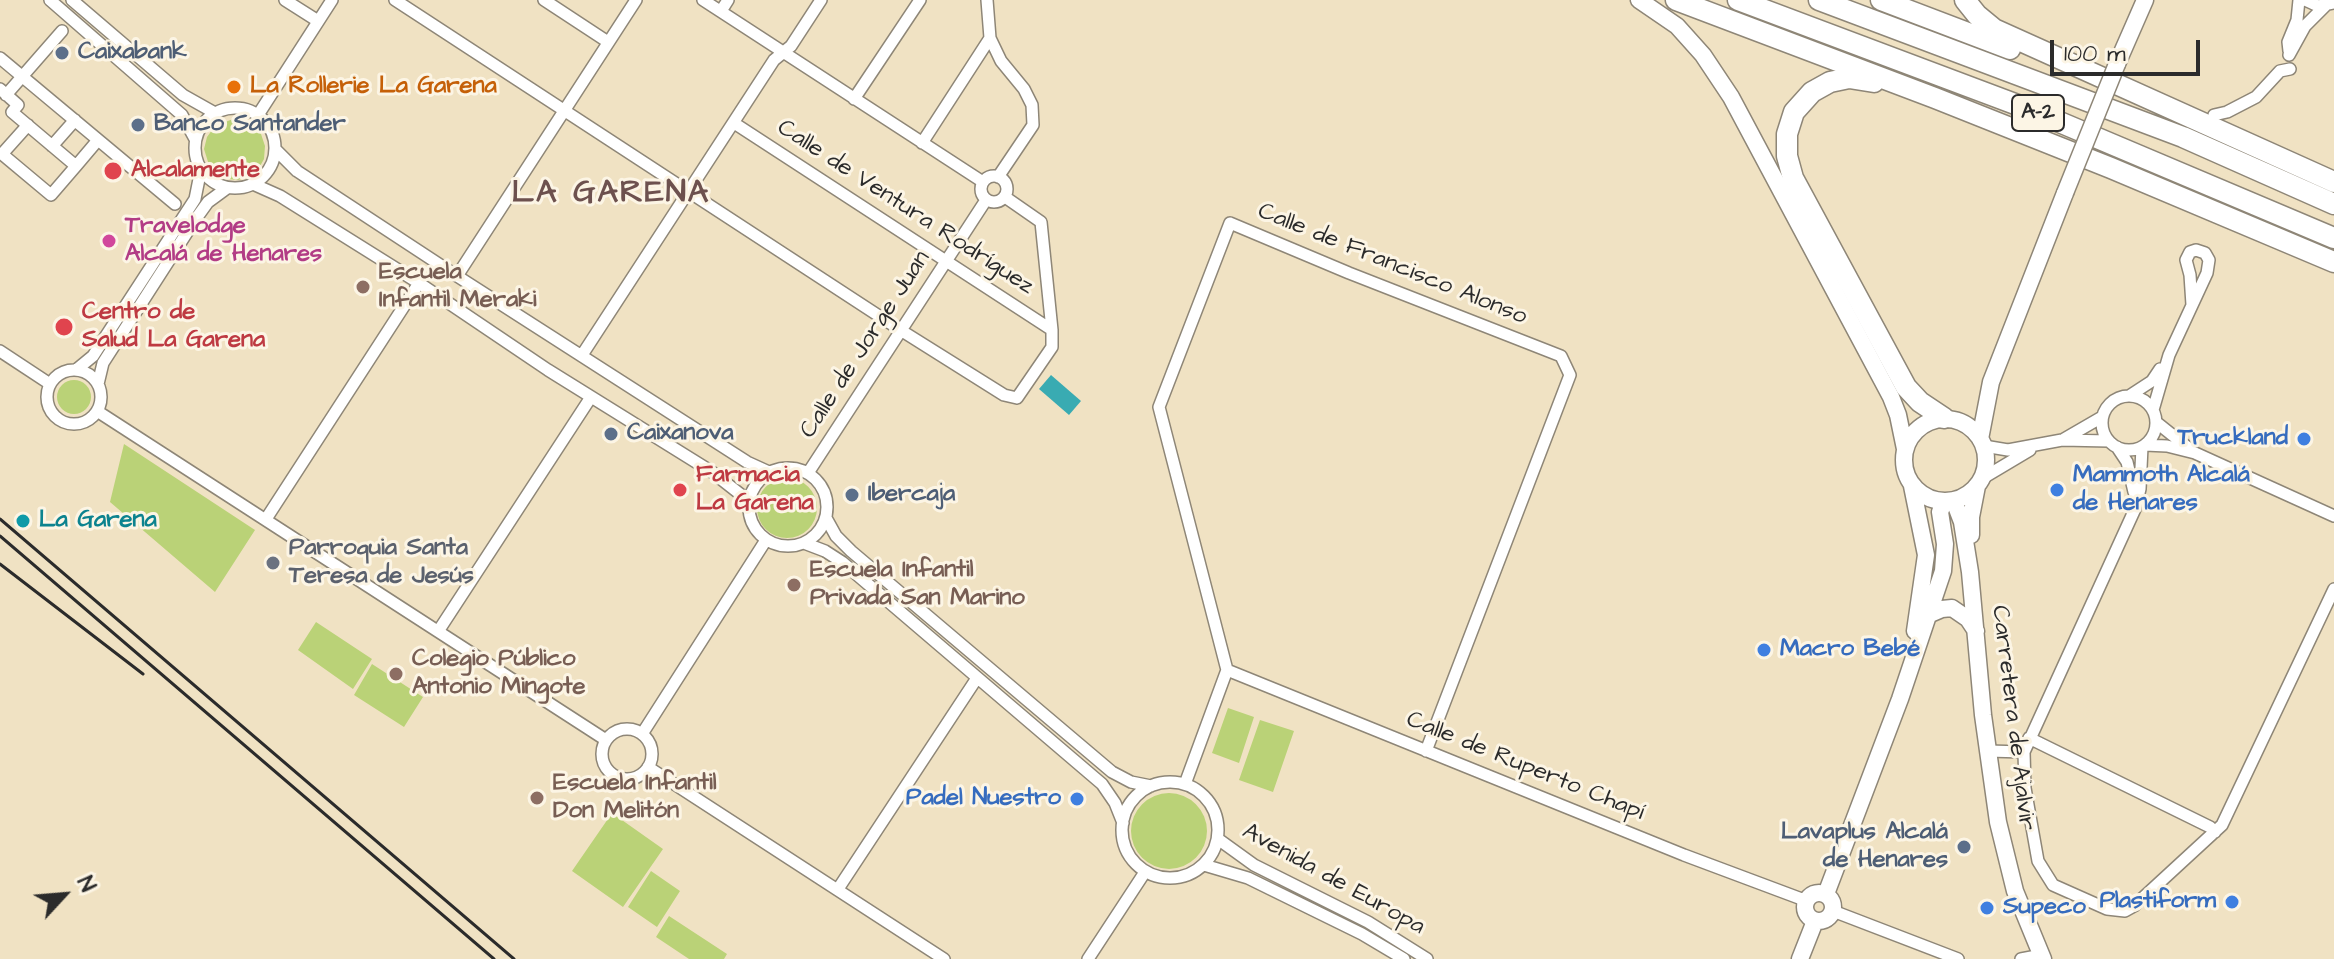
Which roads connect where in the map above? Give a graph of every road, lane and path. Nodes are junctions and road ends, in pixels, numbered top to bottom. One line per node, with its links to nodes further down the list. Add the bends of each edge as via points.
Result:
1 (50, 0): 42 (street, via 182,115)
2 (72, 0): 35 (street, via 179,93)
3 (285, 0): 23 (street)
4 (332, 0): 23 (street)
5 (395, 0): 34 (street)
6 (544, 0): 26 (street)
7 (636, 0): 26 (street)
8 (703, 0): 22 (street)
9 (728, 0): 22 (street)
10 (821, 0): 27 (street)
11 (920, 0): 33 (street)
12 (987, 0): 25 (street)
13 (1639, 0): 85 (street, via 1677,26 1731,97 1891,397)
14 (1676, 0): 32 (highway)
15 (1738, 0): 59 (highway, A-2, via 2031,110)
16 (1819, 0): 58 (highway, A-2, via 2183,137)
17 (1881, 0): 38 (highway)
18 (1965, 0): 38 (highway, via 1994,29)
19 (2145, 0): 71 (street, bridge)
20 (2302, 0): 21 (street); 21 (street, via 2289,55 2305,26)
21 (2330, 4)
22 (721, 11): 27 (street)
23 (318, 21): 36 (street)
24 (62, 31): 30 (street)
25 (990, 38): 44 (street); 49 (street, via 1032,105 1033,125)
26 (608, 42): 34 (street)
27 (784, 53): 33 (street); 40 (street, via 774,60)
28 (0, 58): 30 (street)
29 (2290, 69): 37 (street, via 2280,71 2256,97)
30 (22, 77): 31 (street); 39 (street)
31 (7, 90): 41 (street, via 18,105 12,112)
32 (1935, 98): 61 (highway); 79 (highway, via 1849,78 1830,82 1794,112 1787,156 1793,178 1906,387)
33 (854, 99): 44 (street)
34 (565, 111): 54 (street); 62 (street)
35 (215, 113): 36 (street, via 237,108); 42 (street)
36 (258, 115): 46 (street, via 272,133)
37 (2214, 115)
38 (2193, 119): 51 (highway)
39 (75, 120): 43 (street); 45 (street)
40 (734, 123): 54 (street); 60 (street, Calle de Ventura Rodríguez)
41 (28, 125): 45 (street); 47 (street, via 2,154 51,195)
42 (195, 139): 48 (street)
43 (98, 140): 47 (street); 57 (street)
44 (922, 143): 50 (street)
45 (52, 146): 47 (street)
46 (275, 149): 52 (street, via 271,166); 62 (street, via 297,171)
47 (76, 166)
48 (201, 169): 53 (street); 70 (street, via 195,199 93,356)
49 (998, 177): 50 (street); 55 (street, via 1005,183)
50 (983, 182): 56 (street)
51 (2334, 182)
52 (253, 184): 53 (street); 63 (street)
53 (227, 188): 73 (street, via 195,220 103,363)
54 (690, 192): 66 (street); 68 (street)
55 (1005, 197): 56 (street); 65 (street, via 1041,222)
56 (986, 200): 60 (street, Calle de Jorge Juan)
57 (175, 204)
58 (2334, 204)
59 (2334, 238)
60 (948, 262): 65 (street, Calle de Ventura Rodríguez); 66 (street, Calle de Jorge Juan)
61 (2334, 262)
62 (457, 276): 68 (street)
63 (419, 283): 75 (street); 96 (street)
64 (2192, 305): 69 (street)
65 (1052, 330): 66 (street, via 1052,347 1017,398)
66 (902, 331): 88 (street, Calle de Jorge Juan)
67 (0, 351): 72 (street)
68 (582, 355): 87 (street)
69 (2169, 355): 74 (street, via 2152,381); 77 (street)
70 (76, 370): 72 (street, via 63,372); 73 (street)
71 (1991, 382): 79 (street, via 1972,408); 81 (street)
72 (50, 384): 76 (street, via 49,406 64,422 86,421)
73 (98, 384): 76 (street)
74 (2129, 396): 77 (street, via 2147,402); 78 (street, via 2112,401)
75 (591, 397): 91 (street); 102 (street)
76 (97, 411): 96 (street)
77 (2154, 416): 84 (street, via 2151,439); 86 (street)
78 (2102, 417): 80 (street); 82 (street)
79 (1950, 419): 81 (street, via 1965,424); 85 (street, via 1919,427)
80 (2062, 440): 82 (street); 83 (street)
81 (1982, 442): 83 (street, via 2008,450); 89 (street, via 1986,467)
82 (2113, 444): 84 (street, via 2125,450); 93 (street, via 2133,479)
83 (2040, 445): 89 (street)
84 (2144, 446): 86 (street); 93 (street)
85 (1905, 449): 90 (street)
86 (2195, 453): 94 (street)
87 (769, 472): 88 (street, via 796,468); 91 (street, via 752,489)
88 (808, 473): 95 (street, via 824,493)
89 (1980, 482): 92 (street, via 1967,495); 99 (street, Carretera de Ajalvir, via 1971,517)
90 (1912, 486): 92 (street, via 1932,500); 105 (street, via 1926,555)
91 (749, 501): 97 (street, via 752,523)
92 (1949, 501): 99 (street, Carretera de Ajalvir, via 1962,522); 101 (street, via 1940,512 1943,571)
93 (2135, 509): 108 (street)
94 (2334, 516)
95 (826, 518): 98 (street); 115 (street, via 851,551 1112,772)
96 (266, 519): 102 (street)
97 (766, 540): 98 (street, via 778,545); 107 (street)
98 (804, 543): 106 (street, via 842,562)
99 (1970, 572): 103 (street, Carretera de Ajalvir)
100 (2334, 589): 117 (street)
101 (1928, 615): 103 (street, via 1952,608); 105 (street)
102 (439, 630): 109 (street)
103 (1977, 632): 111 (street, Carretera de Ajalvir)
104 (1227, 670): 110 (street, Calle de Ruperto Chapí); 110 (street, Calle de Francisco Alonso, via 1159,407 1230,223 1561,356 1570,375); 114 (street)
105 (1909, 672): 122 (street)
106 (977, 678): 116 (street, via 1102,784); 121 (street)
107 (642, 734): 109 (street, via 619,731); 113 (street, via 652,753)
108 (2029, 738): 112 (street); 117 (street)
109 (606, 740): 113 (street, via 602,755 614,775 629,779)
110 (1426, 751): 123 (street, Calle de Ruperto Chapí)
111 (1988, 751): 112 (street); 126 (street, Carretera de Ajalvir, via 2015,891)
112 (2024, 752): 117 (street, via 2038,861 2063,891 2125,911)
113 (648, 767): 121 (street)
114 (1185, 784): 115 (street); 118 (street, via 1208,799 1219,825)
115 (1151, 786): 116 (street, via 1137,795)
116 (1123, 823): 120 (street, via 1126,851)
117 (2215, 832)
118 (1218, 839): 119 (street); 130 (street, Avenida de Europa, via 1254,865 1368,922)
119 (1204, 865): 120 (street, via 1175,879); 129 (street, Avenida de Europa, via 1248,878)
120 (1145, 872): 128 (street)
121 (838, 889): 127 (street)
122 (1826, 894): 123 (street, via 1814,893); 124 (street)
123 (1807, 901): 125 (street, via 1806,912)
124 (1833, 911): 125 (street, via 1826,920); 132 (street)
125 (1815, 921): 131 (street)
126 (2043, 957): 133 (street)
127 (944, 959)
128 (1088, 959)
129 (1404, 959)
130 (1427, 959)
131 (1800, 959)
132 (1958, 959)
133 (2021, 959)

